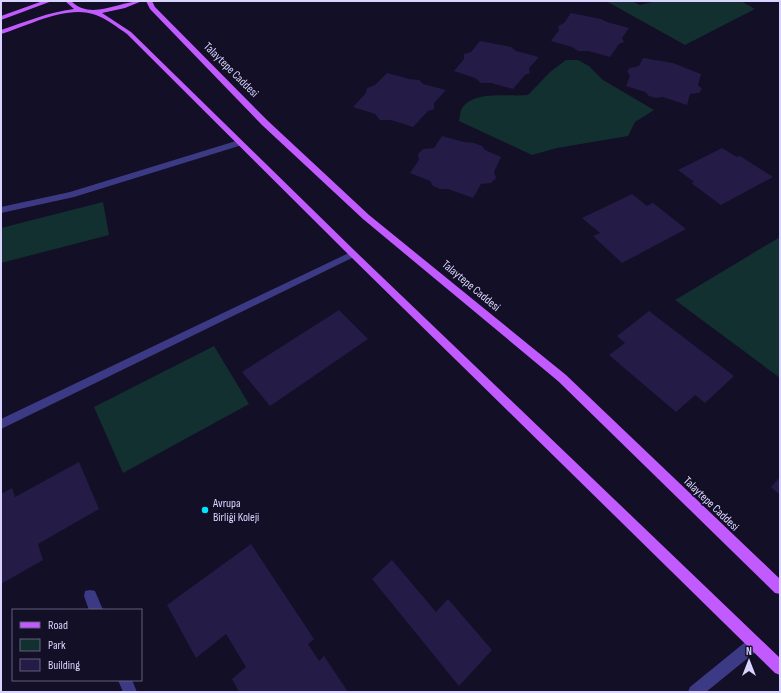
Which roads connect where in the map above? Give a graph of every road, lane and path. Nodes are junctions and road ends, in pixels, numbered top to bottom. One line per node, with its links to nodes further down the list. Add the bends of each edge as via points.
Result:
1 (49, 1): 6 (main road)
2 (68, 1): 5 (main road, via 77,8)
3 (139, 1): 5 (main road, via 119,9)
4 (149, 1): 12 (main road, Talaytepe Caddesi, via 152,8 265,123 366,217 562,378)
5 (89, 11): 7 (main road, via 51,16); 8 (main road, via 111,20 129,33)
6 (1, 18)
7 (1, 32)
8 (239, 143): 9 (street, via 71,195); 10 (main road)
9 (1, 210)
10 (353, 254): 11 (street); 15 (main road)
11 (1, 424)
12 (780, 588)
13 (90, 596): 14 (street)
14 (96, 609)
15 (754, 644): 16 (main road); 19 (street)
16 (780, 668)
17 (125, 681): 18 (street)
18 (130, 692)
19 (695, 692)

